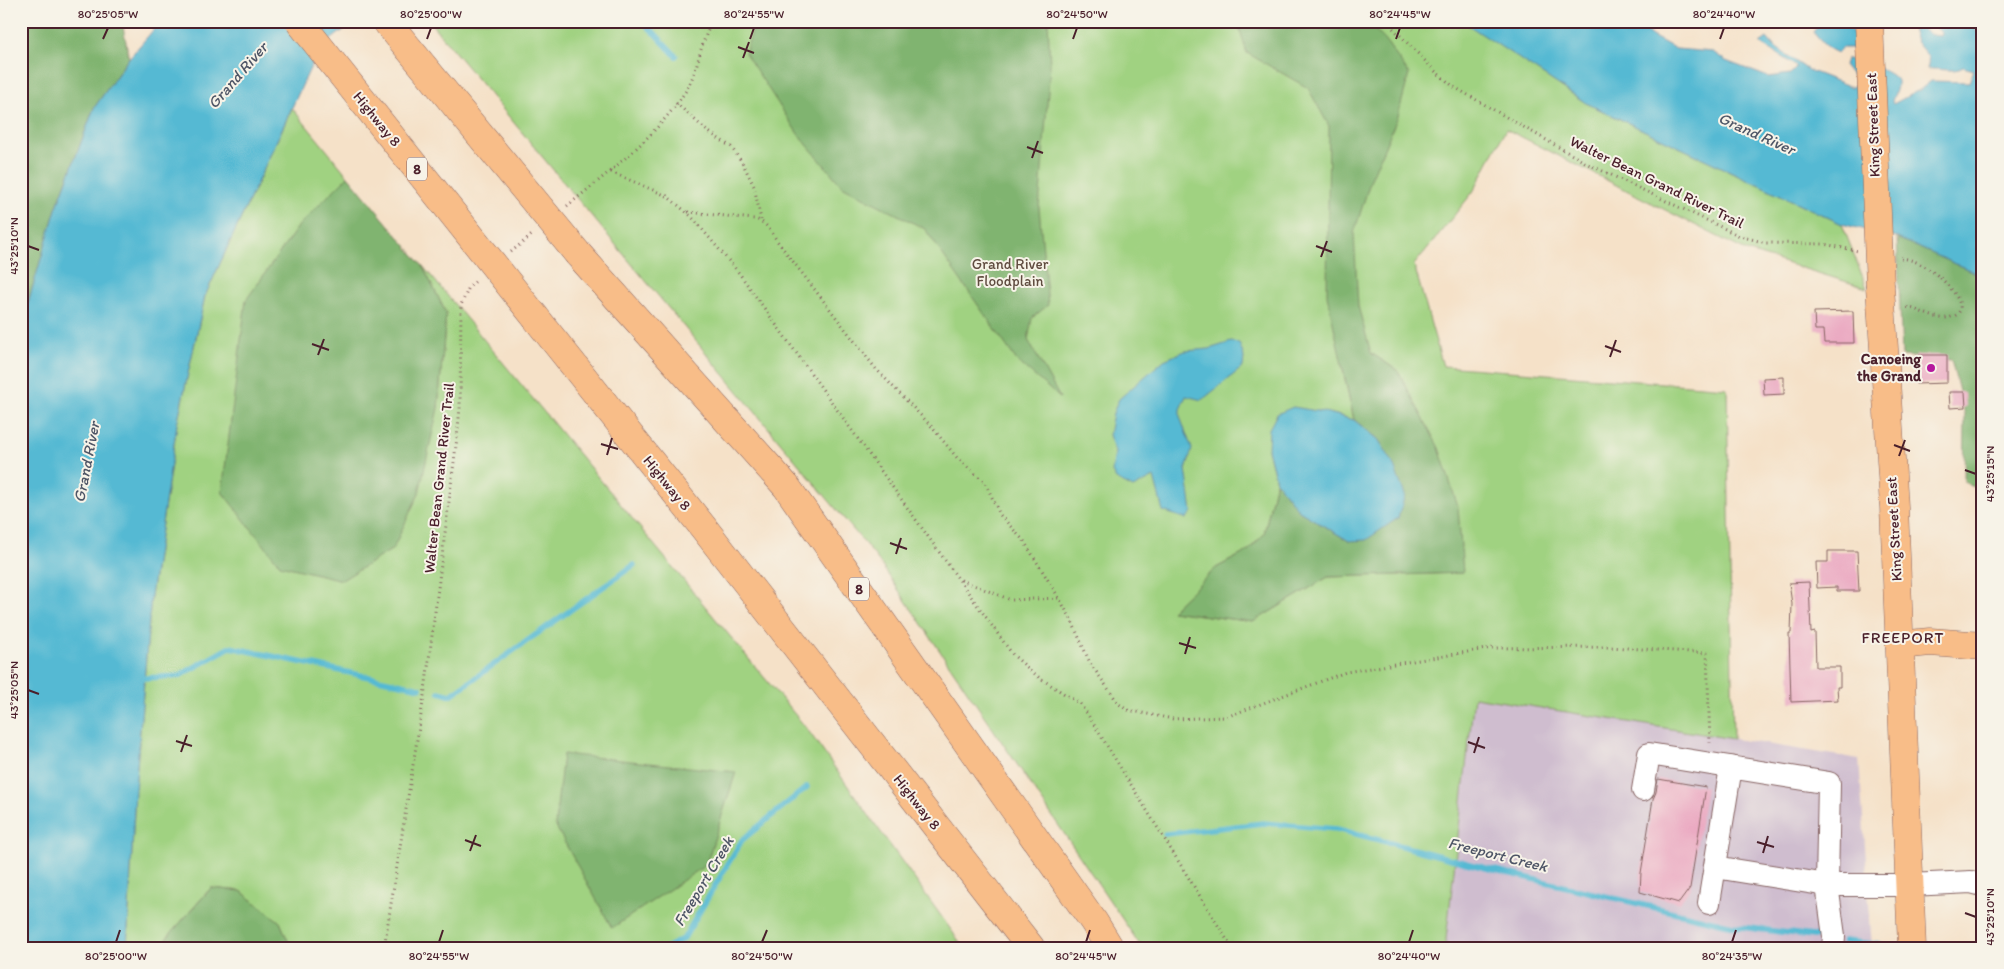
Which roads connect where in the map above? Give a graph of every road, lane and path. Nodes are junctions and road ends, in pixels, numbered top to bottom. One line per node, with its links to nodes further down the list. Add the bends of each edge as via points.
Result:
1 (299, 21): 29 (main road, Highway 8 / 8, bridge, via 702,527)
2 (386, 21): 30 (main road, 8, bridge, via 578,254 786,486)
3 (713, 21): 6 (path, via 685,92)
4 (1386, 21): 12 (path, Walter Bean Grand River Trail, via 1454,87 1588,164 1740,236 1766,243 1824,244)
5 (1869, 21): 19 (main road, King Street East, bridge)
6 (676, 103): 7 (path); 10 (path, via 731,147 742,162 754,186)
7 (610, 172): 8 (path); 9 (path, via 668,196)
8 (563, 209)
9 (686, 212): 10 (path); 17 (path, via 739,273)
10 (761, 220): 18 (path, via 876,369 958,459 985,482 1000,515 1024,541)
11 (534, 233): 13 (path)
12 (1864, 252)
13 (505, 257)
14 (1898, 257): 16 (path, via 1913,260 1934,272 1955,293 1960,306 1954,316 1944,318)
15 (483, 275): 28 (path, Walter Bean Grand River Trail, via 469,287 461,305 460,408 456,448 426,683)
16 (1900, 307)
17 (959, 579): 18 (path, via 1012,600); 31 (path, via 1013,655 1037,676 1080,704)
18 (1059, 598): 21 (path, via 1090,663 1119,704 1126,710 1173,719 1226,717 1346,672 1492,648 1610,647 1707,653)
19 (1900, 645): 20 (main road, via 1930,642); 24 (main road, King Street East)
20 (1983, 646)
21 (1721, 766): 22 (lane, via 1649,754); 23 (lane); 25 (lane, via 1829,783)
22 (1643, 790)
23 (1715, 868): 25 (lane); 27 (lane)
24 (1910, 884): 25 (lane); 26 (lane, via 1971,882); 33 (main road, King Street East)
25 (1827, 885): 32 (lane)
26 (1983, 885)
27 (1709, 903)
28 (384, 948)
29 (1031, 948)
30 (1110, 948)
31 (1232, 948)
32 (1833, 948)
33 (1912, 948)

